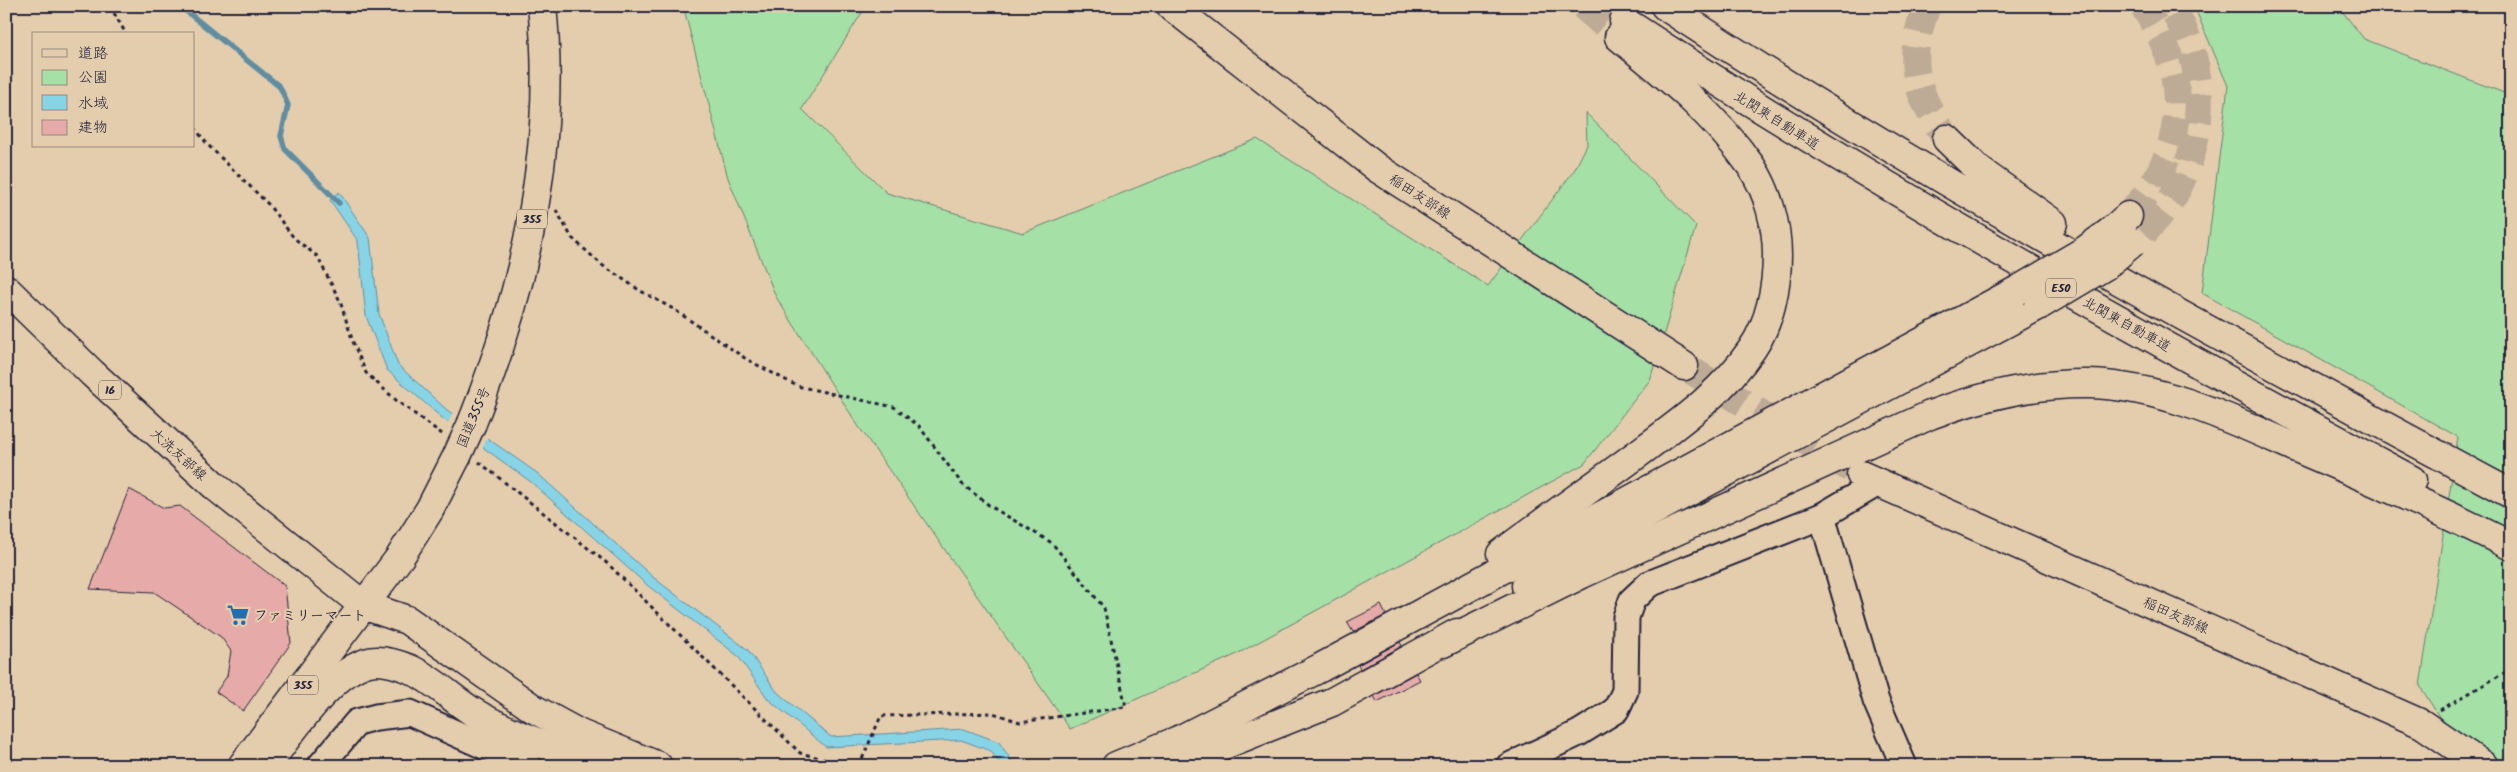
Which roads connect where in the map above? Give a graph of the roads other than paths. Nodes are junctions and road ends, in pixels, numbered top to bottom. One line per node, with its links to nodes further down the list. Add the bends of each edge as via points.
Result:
1 (542, 6): 15 (main road, 国道355号 / 355, bridge, via 546,74 536,196 528,242 503,338 460,451 409,544)
2 (1170, 6): 9 (main road, 稲田友部線, via 1376,168)
3 (1665, 6): 8 (main road, E50, via 1863,132)
4 (1947, 139): 8 (main road, via 1980,171 2022,203)
5 (2129, 231): 7 (main road, bridge, via 2105,266)
6 (6, 289): 15 (main road, 大洗友部線 / 16, via 216,488)
7 (2027, 298): 16 (main road, via 1561,536); 17 (main road, via 1570,555)
8 (2253, 355): 11 (main road, E50)
9 (1684, 366)
10 (1869, 479): 12 (street); 29 (main road, 稲田友部線, via 2422,724)
11 (2511, 494)
12 (1822, 516): 27 (street, via 1649,584 1632,600 1626,617 1625,691 1616,710 1579,733); 28 (street, via 1876,701)
13 (2511, 533): 16 (main road, 北関東自動車道 / E50, via 2234,385 1991,247 1622,29 1718,124 1752,168 1770,205 1778,240 1777,276 1768,315 1753,348 1730,377 1692,413)
14 (2511, 546): 17 (main road, via 2419,501 2172,397 2090,384 2048,386 1992,395 1930,415 1582,574)
15 (363, 605): 18 (main road, via 396,636 475,694); 19 (main road, 国道355号 / 355); 24 (main road, via 407,620 534,709 580,734)
16 (1424, 612): 25 (main road, via 1181,738)
17 (1443, 643): 26 (main road, via 1332,702)
18 (573, 755): 20 (main road, via 504,730 411,670 376,661 353,669 327,689); 23 (main road)
19 (242, 766)
20 (266, 766)
21 (320, 766): 22 (street, via 357,722 410,713)
22 (530, 766)
23 (600, 766)
24 (658, 766)
25 (1116, 766)
26 (1171, 766)
27 (1510, 766)
28 (1904, 766)
29 (2484, 766)

